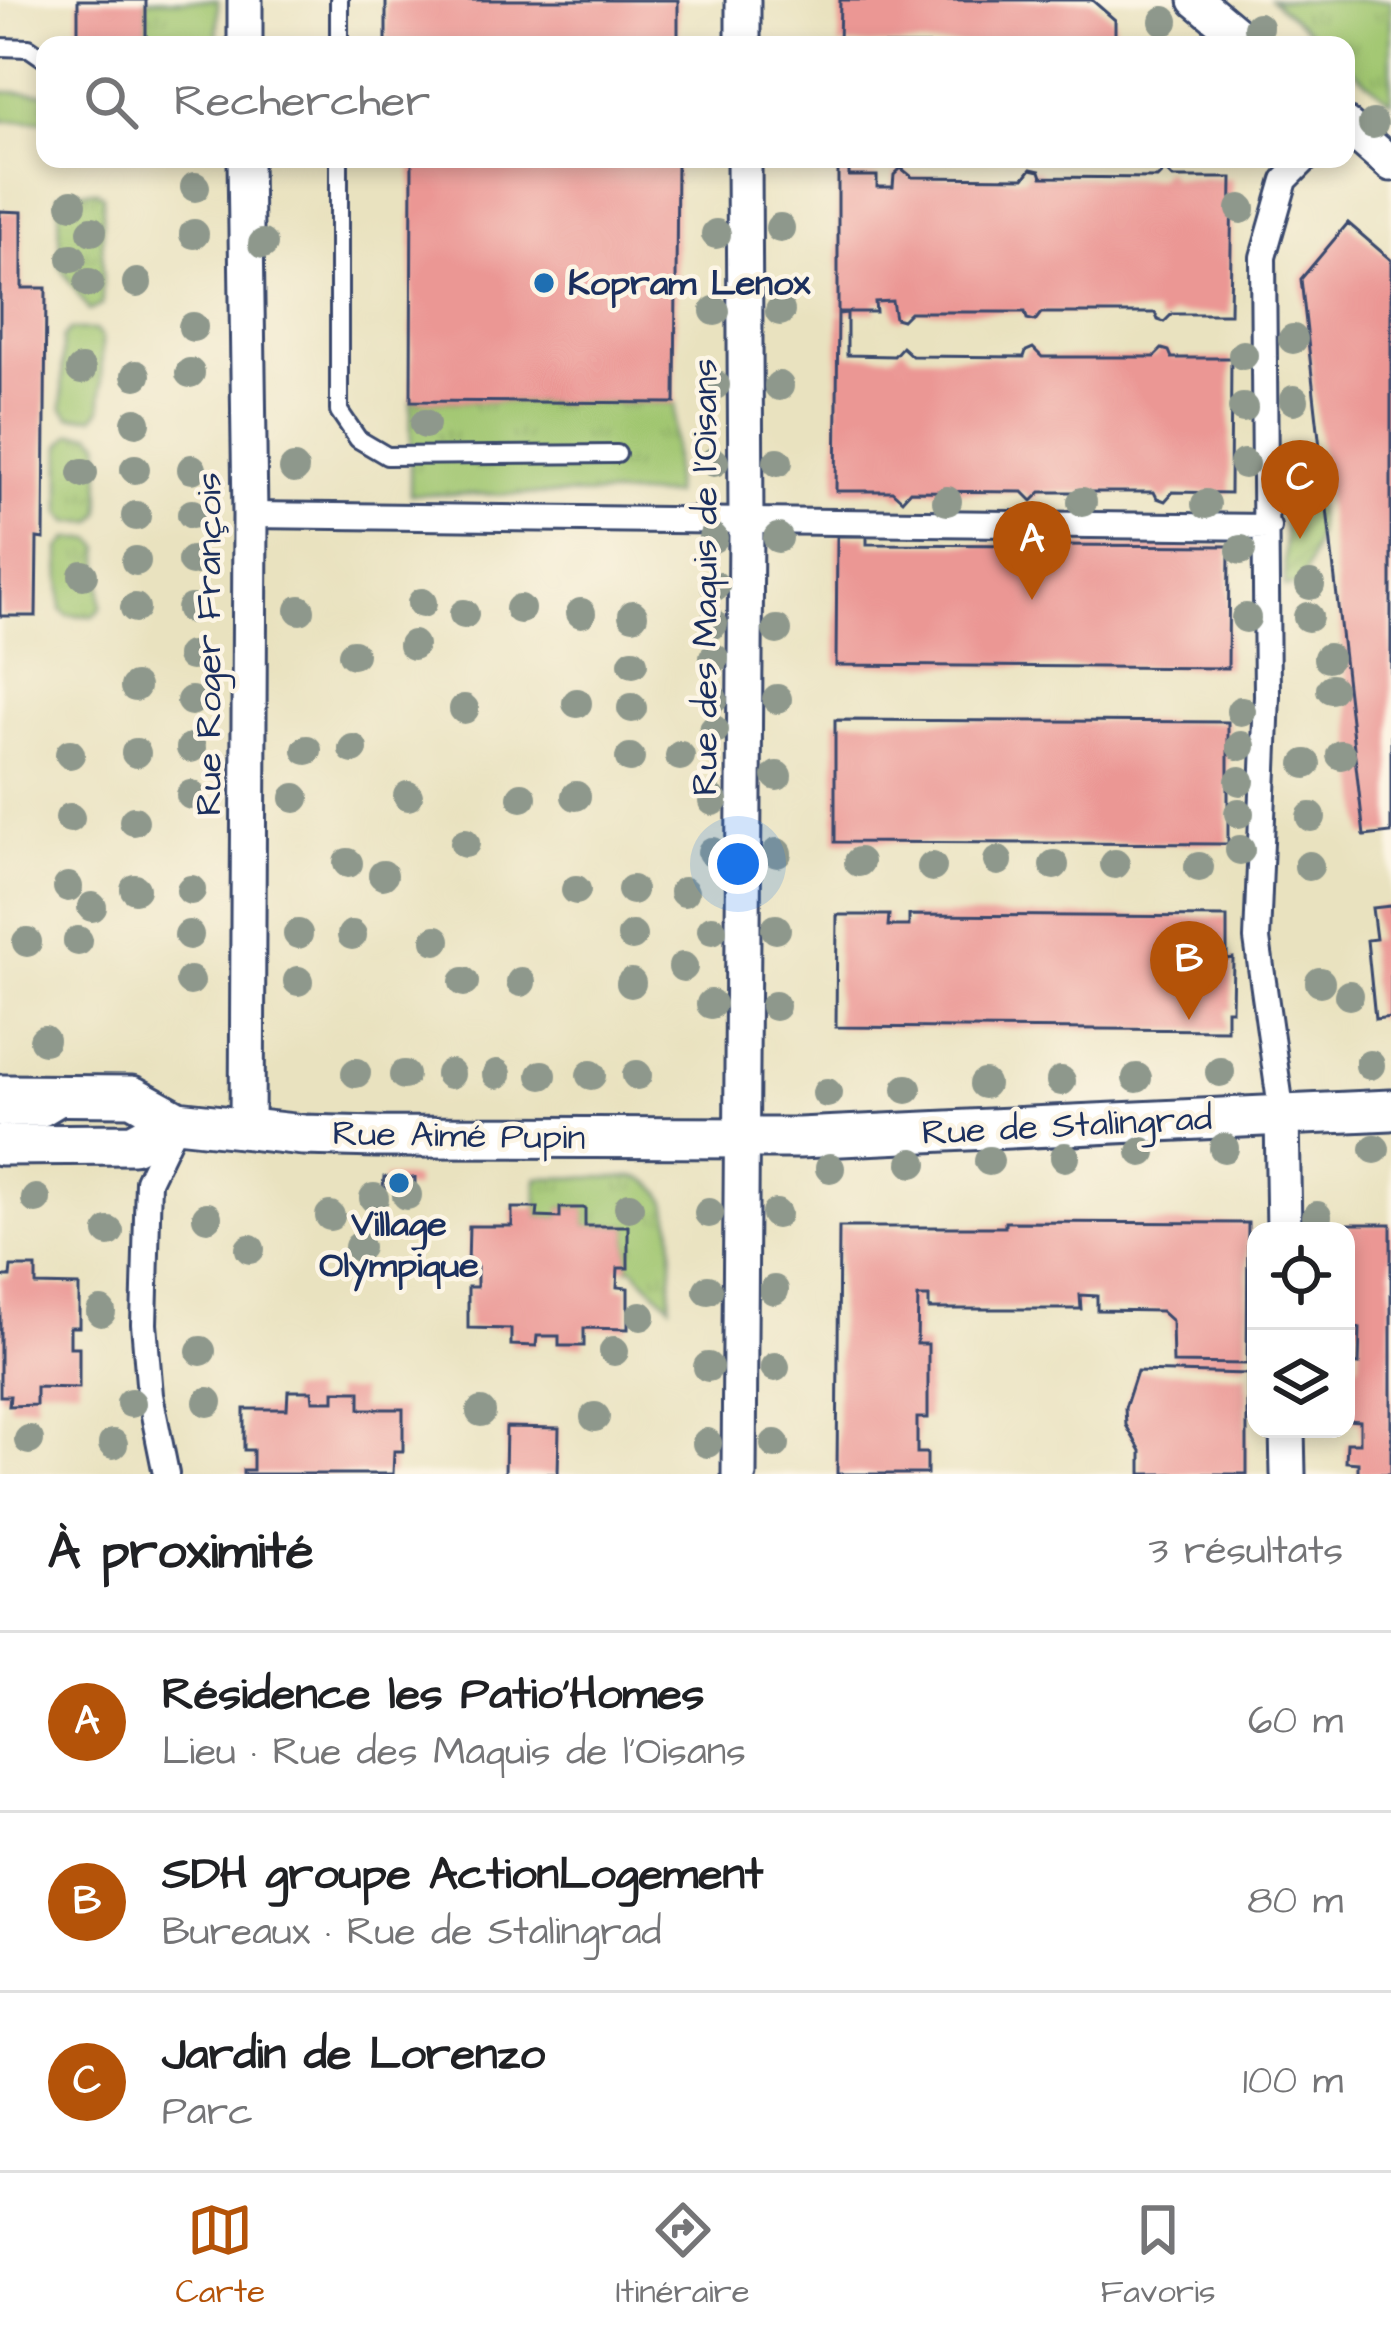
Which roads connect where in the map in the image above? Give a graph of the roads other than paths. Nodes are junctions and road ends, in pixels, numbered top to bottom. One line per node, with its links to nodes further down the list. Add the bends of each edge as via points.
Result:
1 (245, 0): 5 (street)
2 (339, 0): 6 (lane)
3 (743, 0): 7 (street)
4 (1196, 0): 8 (street)
5 (245, 36)
6 (339, 36)
7 (743, 36)
8 (1239, 36)
9 (0, 47): 10 (lane)
10 (36, 53)
11 (1355, 133): 12 (street)
12 (1391, 164)
13 (245, 168): 18 (street, Rue Roger François)
14 (339, 168): 17 (lane, via 339,411 358,440 387,456)
15 (744, 168): 19 (street, Rue des Maquis de l'Oisans)
16 (1297, 168): 20 (street, via 1285,180 1263,257)
17 (616, 454)
18 (250, 515): 19 (street); 27 (street, Rue Roger François)
19 (746, 523): 20 (street); 28 (street, Rue des Maquis de l'Oisans)
20 (1268, 527): 24 (street, via 1257,939)
21 (81, 1094): 22 (street, Rue Aimé Pupin); 25 (lane, via 45,1117); 26 (street, Rue Aimé Pupin, via 132,1096)
22 (0, 1095)
23 (1391, 1109): 24 (street, Rue de Stalingrad)
24 (1282, 1116): 28 (street, Rue de Stalingrad); 30 (street)
25 (0, 1118)
26 (177, 1121): 27 (street, Rue Aimé Pupin); 29 (street, via 133,1144); 32 (street, via 148,1181 145,1324)
27 (247, 1130): 28 (street, Rue Aimé Pupin)
28 (742, 1139): 33 (street, Rue des Maquis de l'Oisans)
29 (0, 1145)
30 (1284, 1222)
31 (1287, 1438): 34 (street)
32 (166, 1474)
33 (740, 1474)
34 (1288, 1474)

